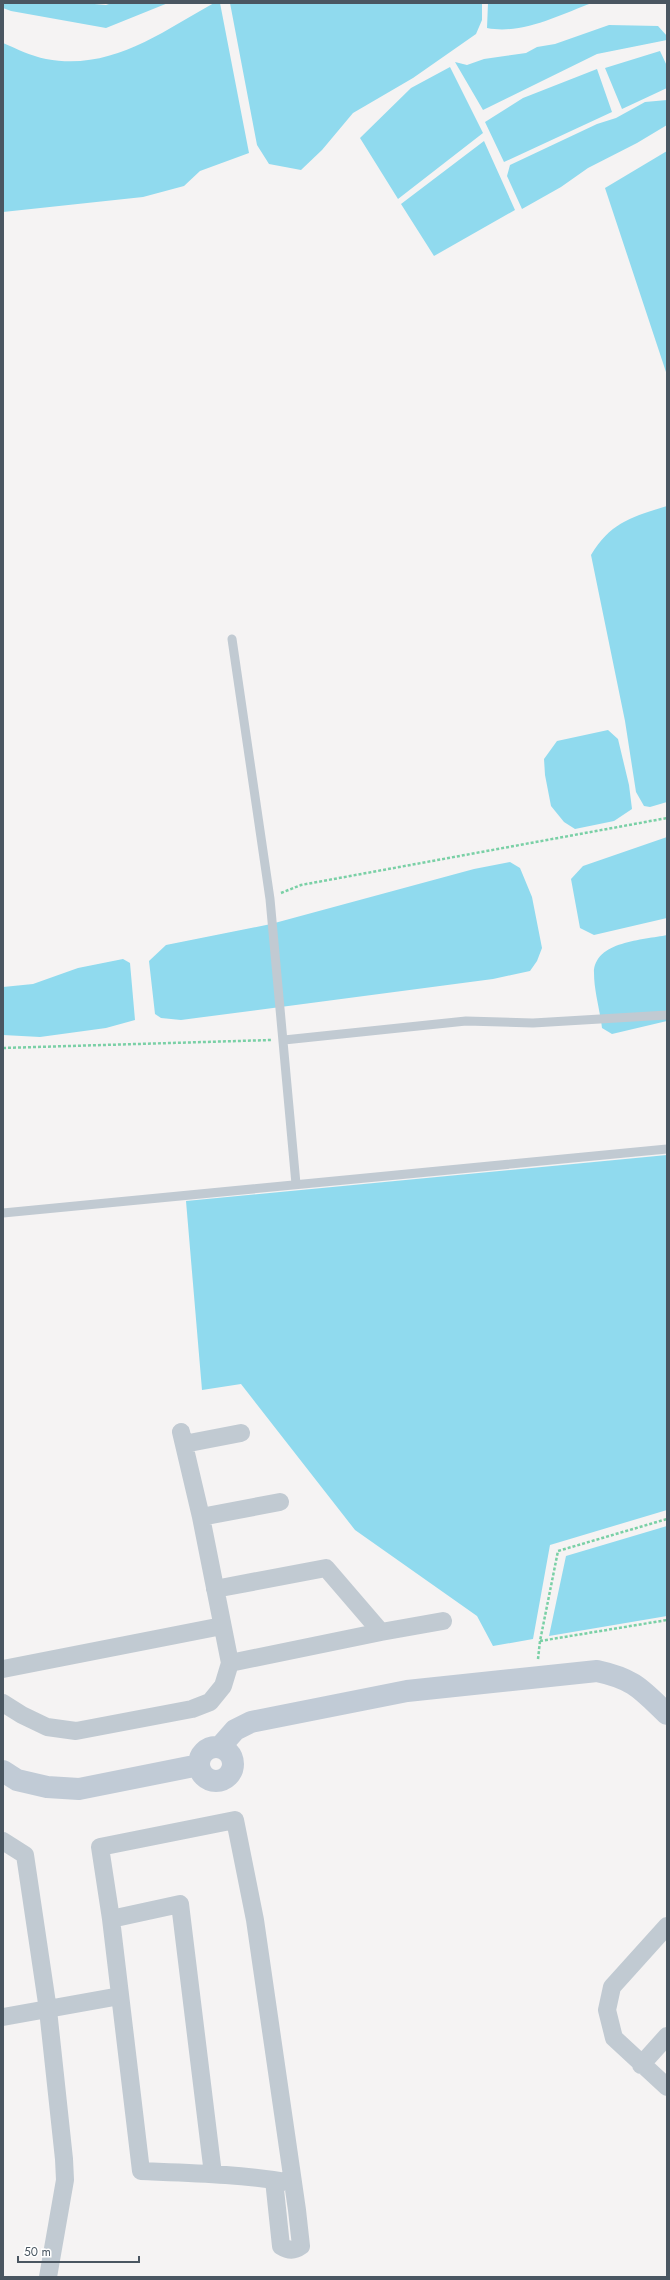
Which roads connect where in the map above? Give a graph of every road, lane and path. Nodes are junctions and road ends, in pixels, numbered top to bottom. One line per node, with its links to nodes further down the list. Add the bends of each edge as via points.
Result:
1 (232, 639): 3 (lane)
2 (667, 818): 3 (path, via 301,885)
3 (270, 899): 5 (lane)
4 (667, 1015): 5 (lane, via 533,1023 466,1021)
5 (284, 1040): 6 (path); 8 (lane)
6 (3, 1048)
7 (667, 1149): 8 (lane)
8 (296, 1184): 9 (lane)
9 (3, 1213)
10 (241, 1433): 12 (street, via 183,1438)
11 (280, 1502): 12 (street)
12 (201, 1517): 14 (street)
13 (667, 1519): 19 (path, via 558,1551)
14 (215, 1589): 17 (street); 18 (street, via 326,1568)
15 (443, 1620): 18 (street)
16 (667, 1620): 19 (path)
17 (222, 1626): 20 (street); 21 (street)
18 (381, 1632): 20 (street)
19 (540, 1641): 22 (path)
20 (230, 1663): 23 (street, via 223,1686 210,1702 192,1709 76,1731 47,1727)
21 (3, 1669)
22 (536, 1677): 24 (street, via 597,1671 617,1676 635,1684); 25 (street, via 407,1691 251,1722 235,1730)
23 (3, 1703)
24 (667, 1714)
25 (220, 1747): 26 (street, via 208,1749 200,1759); 26 (street, via 231,1754 234,1762 230,1776 224,1780 210,1781 200,1772)
26 (199, 1765): 27 (street, via 79,1789 17,1780)
27 (3, 1771)
28 (3, 1841): 32 (street, via 25,1855)
29 (111, 1919): 31 (street); 37 (street, via 180,1904); 39 (street, via 100,1847 235,1820 256,1920)
30 (667, 1926): 35 (street, via 612,1987 608,1998 607,2010 614,2038)
31 (120, 1996): 32 (street); 37 (street, via 141,2171)
32 (48, 2010): 33 (street); 40 (street, via 65,2180)
33 (3, 2017)
34 (667, 2036): 35 (street)
35 (641, 2065): 36 (street)
36 (667, 2087)
37 (213, 2174): 38 (street)
38 (274, 2180): 39 (street); 39 (street, via 282,2246 287,2250 295,2250 301,2246)
39 (293, 2183)
40 (48, 2277)

